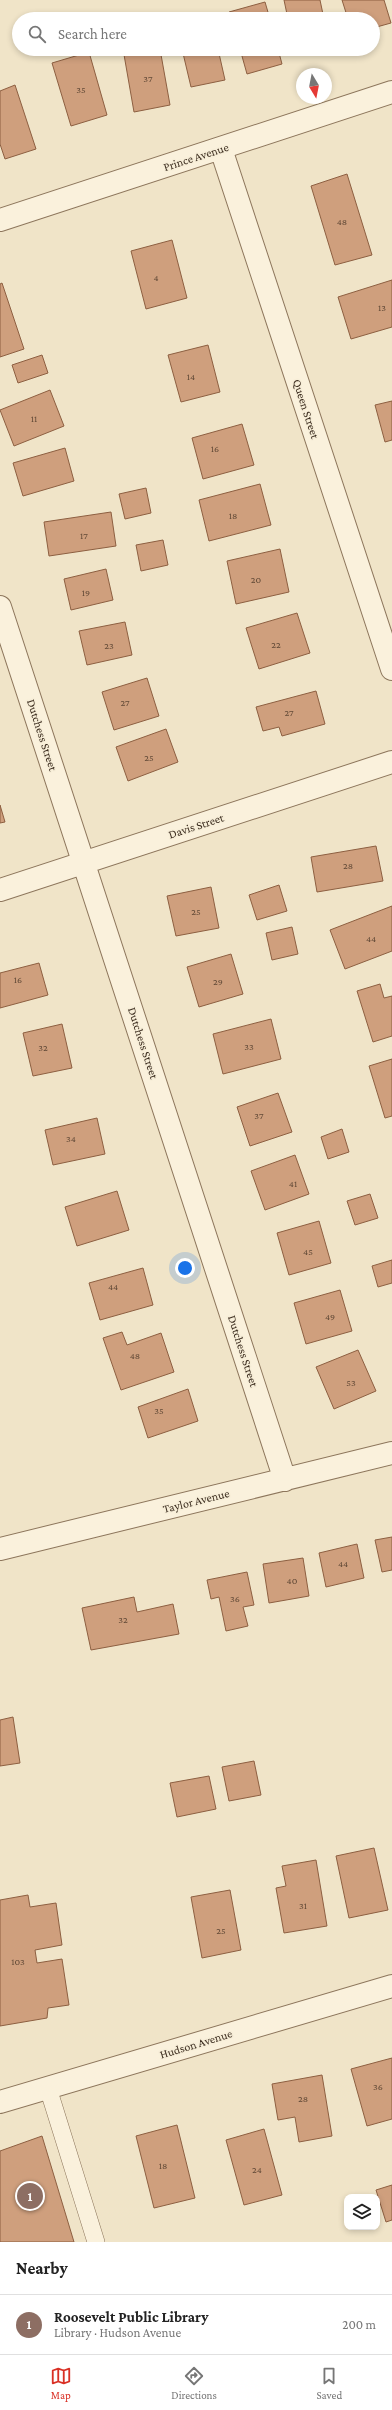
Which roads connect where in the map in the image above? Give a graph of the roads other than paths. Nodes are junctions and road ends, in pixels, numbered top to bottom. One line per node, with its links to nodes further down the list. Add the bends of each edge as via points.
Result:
1 (392, 92): 2 (street, Prince Avenue)
2 (221, 149): 3 (street, Prince Avenue); 5 (street, Queen Street)
3 (0, 220)
4 (0, 607): 7 (street, Dutchess Street)
5 (392, 669)
6 (392, 762): 7 (street, Davis Street)
7 (84, 863): 8 (street, Davis Street); 10 (street, Dutchess Street)
8 (0, 890)
9 (392, 1454): 10 (street, Taylor Avenue)
10 (285, 1480): 11 (street, Taylor Avenue)
11 (0, 1549)
12 (392, 1986): 13 (street, Hudson Avenue)
13 (48, 2088): 14 (street, Hudson Avenue); 15 (lane)
14 (0, 2102)
15 (96, 2242)

